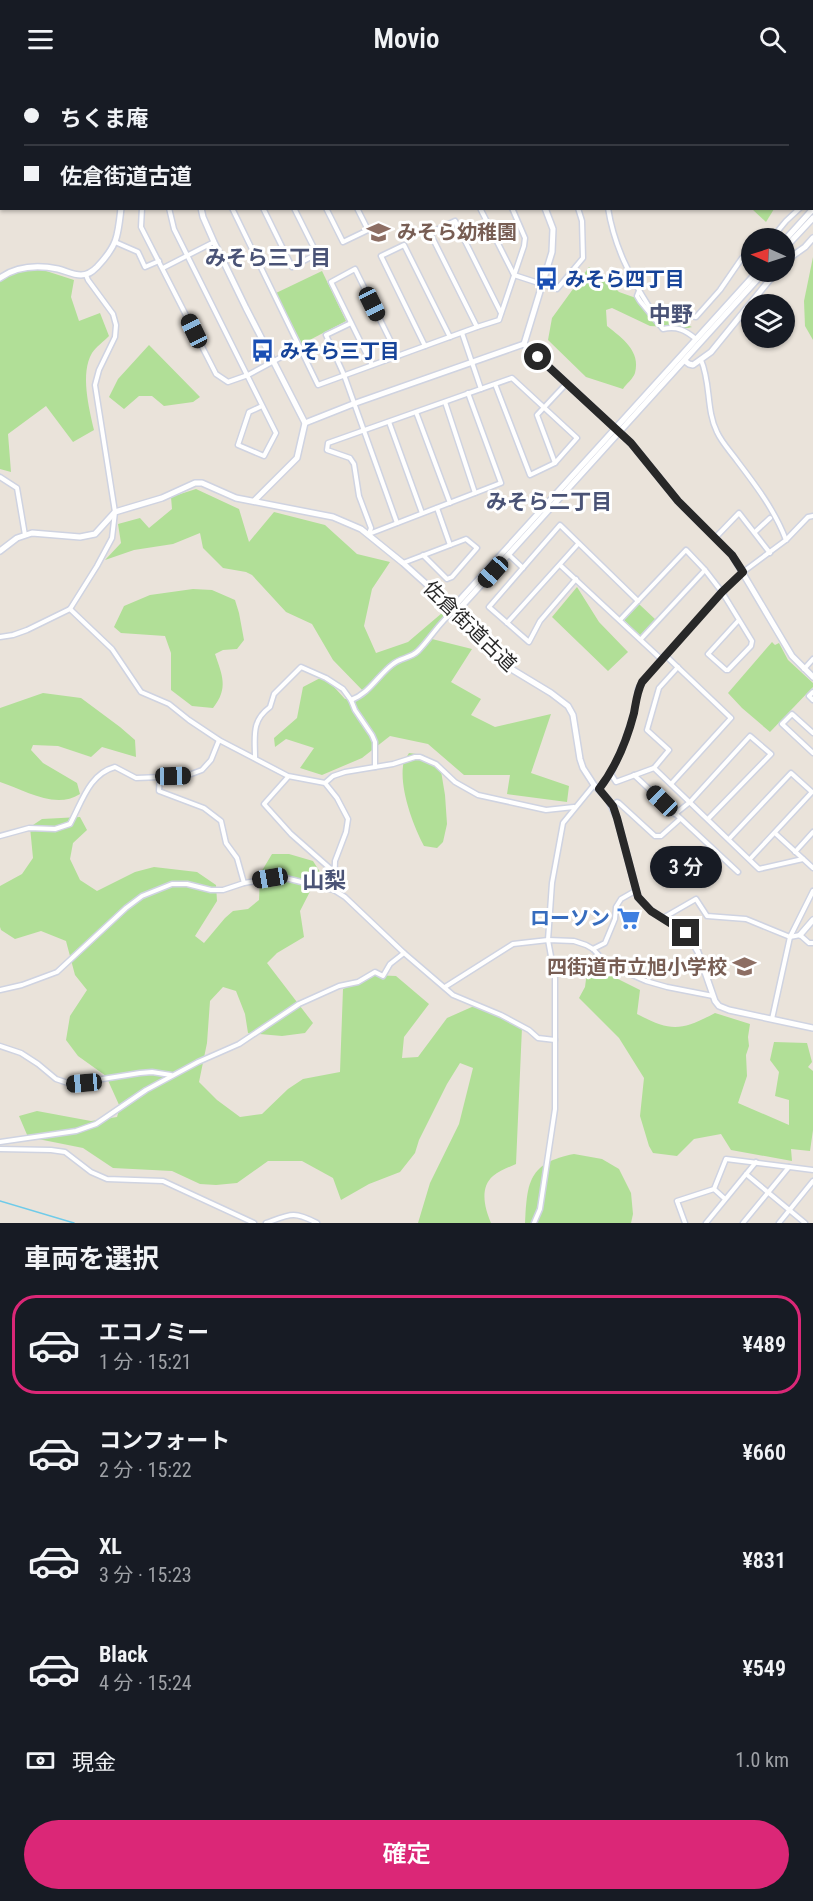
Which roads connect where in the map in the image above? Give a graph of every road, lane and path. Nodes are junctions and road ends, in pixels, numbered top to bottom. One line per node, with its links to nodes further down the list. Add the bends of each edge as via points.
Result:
1 (121, 210): 22 (street)
2 (142, 210): 27 (street, via 141,227)
3 (169, 210): 25 (street)
4 (201, 210): 23 (street)
5 (233, 210): 45 (street)
6 (263, 210): 7 (street, via 292,267 317,254)
7 (295, 210)
8 (327, 210): 9 (street, via 342,242 368,230)
9 (358, 210)
10 (481, 210): 30 (street)
11 (513, 210): 30 (street, via 525,238)
12 (546, 210): 35 (street, via 552,222 553,239)
13 (579, 210): 35 (street, via 583,258 557,289)
14 (608, 210): 36 (street, via 619,252)
15 (798, 210): 18 (street)
16 (812, 210): 19 (street)
17 (813, 218): 20 (street)
18 (780, 228)
19 (795, 232)
20 (795, 233)
21 (813, 238): 24 (street)
22 (115, 242): 27 (street, via 138,252 145,267); 29 (street, via 110,253)
23 (214, 242): 25 (street); 49 (street)
24 (795, 254)
25 (187, 255): 28 (street); 52 (street)
26 (741, 259): 36 (street, via 696,317 650,308)
27 (159, 261): 28 (street)
28 (163, 268): 52 (street, via 216,374 228,382)
29 (86, 274): 31 (street, via 27,267); 74 (street, via 116,325 115,337 95,384)
30 (514, 275): 35 (street); 37 (street)
31 (0, 278)
32 (748, 282): 42 (street)
33 (754, 282): 42 (street)
34 (767, 282): 47 (street)
35 (543, 284): 43 (street)
36 (639, 291): 42 (street, via 640,301 663,328 682,329)
37 (501, 313): 39 (street, via 499,320); 39 (street, via 455,220 430,233)
38 (351, 323): 46 (street, via 331,282 355,269); 51 (street); 53 (street, via 326,335)
39 (477, 327): 40 (street)
40 (462, 333): 41 (street); 50 (street)
41 (450, 337): 44 (street); 44 (street, via 404,245 381,256)
42 (700, 338): 48 (street); 65 (street)
43 (524, 344): 50 (street); 55 (street)
44 (425, 346): 46 (street)
45 (300, 347): 49 (street); 53 (street, via 318,385)
46 (398, 356): 51 (street)
47 (701, 360): 48 (street, via 693,365); 83 (street, via 718,434 766,500)
48 (685, 361): 67 (street)
49 (272, 362): 52 (street); 64 (street)
50 (471, 362): 56 (street); 59 (street)
51 (372, 365): 53 (street)
52 (248, 375): 60 (street)
53 (344, 375): 59 (street)
54 (495, 384): 56 (street); 61 (street, via 512,378); 68 (street, via 530,475)
55 (566, 384): 61 (street); 65 (street)
56 (481, 389): 57 (street)
57 (468, 393): 58 (street); 70 (street, via 501,483)
58 (445, 402): 62 (street); 70 (street)
59 (353, 404): 64 (street); 66 (street)
60 (262, 406): 60 (street, via 276,433 264,456 238,445 249,412)
61 (544, 408): 68 (street, via 537,416); 68 (street, via 577,438)
62 (416, 412): 63 (street); 72 (street)
63 (389, 422): 66 (street); 75 (street)
64 (305, 423): 71 (street, via 297,458)
65 (615, 428): 67 (street); 99 (street, via 458,602)
66 (363, 431): 78 (street); 80 (street, via 328,444 327,450 350,458 354,464 359,496 371,528)
67 (620, 433): 82 (street); 89 (street)
68 (555, 463)
69 (0, 477): 81 (street, via 17,488)
70 (475, 493): 72 (street)
71 (254, 501): 74 (street, 佐倉街道古道, via 195,483); 80 (street, 佐倉街道古道, via 333,517)
72 (450, 503): 73 (street)
73 (437, 508): 75 (street); 85 (street)
74 (115, 512): 81 (street, 佐倉街道古道, via 100,530 88,536); 98 (street, via 112,538)
75 (422, 513): 78 (street)
76 (813, 516): 83 (street)
77 (771, 518): 79 (street)
78 (397, 523): 80 (street)
79 (755, 532): 82 (street, via 739,513); 87 (street)
80 (369, 534): 90 (street, 佐倉街道古道)
81 (25, 535): 86 (street)
82 (715, 538): 94 (street)
83 (786, 540): 87 (street)
84 (578, 544): 91 (street); 92 (street, via 560,525); 97 (street)
85 (450, 545): 88 (street); 88 (street, via 466,539 477,548 447,579)
86 (0, 551)
87 (770, 553): 94 (street)
88 (423, 555): 90 (street)
89 (509, 555): 92 (street); 99 (street)
90 (403, 563): 99 (street, 佐倉街道古道)
91 (560, 565): 95 (street); 102 (street)
92 (523, 568): 102 (street, via 489,607)
93 (705, 570): 96 (street); 97 (street, via 686,550); 104 (street)
94 (743, 572): 96 (street); 109 (street, via 792,656)
95 (576, 579): 100 (street); 102 (street, via 540,621 529,642)
96 (722, 592): 101 (street); 105 (street)
97 (638, 601): 100 (street)
98 (70, 609): 103 (street, via 27,630); 116 (street, via 112,649 141,692 169,704)
99 (456, 610): 113 (street, via 416,654 392,665); 127 (street, 佐倉街道古道, via 513,670 568,706 580,759)
100 (620, 621): 104 (street)
101 (738, 621): 101 (street, via 708,654 727,670 752,643)
102 (507, 623)
103 (0, 637)
104 (640, 639): 105 (street)
105 (663, 657): 108 (street); 110 (street)
106 (813, 659): 109 (street)
107 (645, 667): 110 (street)
108 (678, 667): 120 (street, via 659,688 647,730 669,750); 126 (street, via 731,717)
109 (804, 669): 111 (street)
110 (650, 671): 121 (street, via 638,689 634,714)
111 (813, 677)
112 (813, 692): 114 (street, via 809,696)
113 (351, 700): 118 (street, via 343,689 301,667 260,714 255,725); 119 (street, via 375,742)
114 (813, 700)
115 (813, 733): 117 (street, via 792,714 782,724)
116 (219, 740): 118 (street); 123 (street, via 202,770 186,776)
117 (813, 753)
118 (255, 758): 124 (street)
119 (375, 767): 125 (street, via 345,772); 131 (street, via 420,757 478,795 546,810)
120 (654, 768): 122 (street); 126 (street)
121 (611, 774): 122 (street, via 616,782); 128 (street)
122 (634, 775): 132 (street)
123 (160, 776): 137 (street, via 136,778 115,767 108,769 90,783 69,824); 145 (street, via 159,791 204,808 221,821)
124 (288, 776): 125 (street); 143 (street, via 264,804 291,834)
125 (325, 783): 143 (street, via 348,819)
126 (671, 784): 129 (street)
127 (594, 785): 128 (street, 佐倉街道古道); 131 (street)
128 (599, 789): 130 (street, 佐倉街道古道)
129 (690, 802): 132 (street); 134 (street); 134 (street, via 750,735 771,754)
130 (613, 806): 133 (street, via 619,802 655,836 661,836); 147 (street, 佐倉街道古道)
131 (575, 807): 153 (street, via 563,823 558,846)
132 (675, 814): 133 (street)
133 (680, 819): 144 (street)
134 (708, 819): 138 (street)
135 (813, 832): 139 (street)
136 (775, 833): 138 (street, via 812,792 791,773); 139 (street); 140 (street)
137 (0, 836)
138 (729, 839): 140 (street)
139 (795, 852): 141 (street)
140 (750, 859): 141 (street, via 759,869)
141 (803, 859): 142 (street)
142 (813, 868)
143 (334, 871): 146 (street)
144 (738, 872)
145 (244, 883): 146 (street, via 281,877); 158 (street, via 223,890 177,884 149,892 126,908 57,972)
146 (334, 890): 156 (street)
147 (635, 891): 149 (street, 佐倉街道古道, via 646,907); 155 (street, via 621,899 605,943)
148 (813, 891): 152 (street)
149 (662, 919): 152 (street, via 696,899 707,916 746,920); 159 (street, 佐倉街道古道, via 690,938)
150 (813, 921): 151 (street)
151 (800, 935): 152 (street); 154 (street)
152 (790, 937): 160 (street)
153 (548, 940): 155 (street, via 574,941); 157 (street, via 513,944); 162 (street, via 555,978)
154 (813, 943)
155 (593, 949): 159 (street, via 607,964 646,981)
156 (404, 953): 157 (street); 164 (street, via 390,963 383,976 375,972 299,1004 239,1044)
157 (445, 987): 162 (street, via 538,1038)
158 (0, 990)
159 (713, 996): 160 (street, via 719,1006)
160 (772, 1020): 161 (street)
161 (813, 1028)
162 (555, 1040): 179 (street, via 555,1109 540,1209)
163 (0, 1046): 164 (street, via 21,1053 56,1079 71,1084 152,1072)
164 (172, 1076): 165 (street, via 85,1129)
165 (0, 1142)
166 (0, 1149): 176 (street, via 65,1152 107,1179 163,1181)
167 (756, 1162): 168 (street); 170 (street); 172 (street, via 726,1159)
168 (789, 1167): 169 (street); 173 (street)
169 (813, 1170)
170 (746, 1174): 173 (street); 174 (street)
171 (813, 1181): 175 (street)
172 (714, 1189): 174 (street); 180 (street, via 677,1200)
173 (768, 1192): 175 (street); 182 (street)
174 (725, 1199): 181 (street)
175 (789, 1210): 183 (street); 184 (street)
176 (254, 1223)
177 (266, 1223): 178 (street, via 297,1214)
178 (317, 1223)
179 (534, 1223)
180 (685, 1223)
181 (706, 1223)
182 (742, 1223)
183 (779, 1223)
184 (805, 1223)

